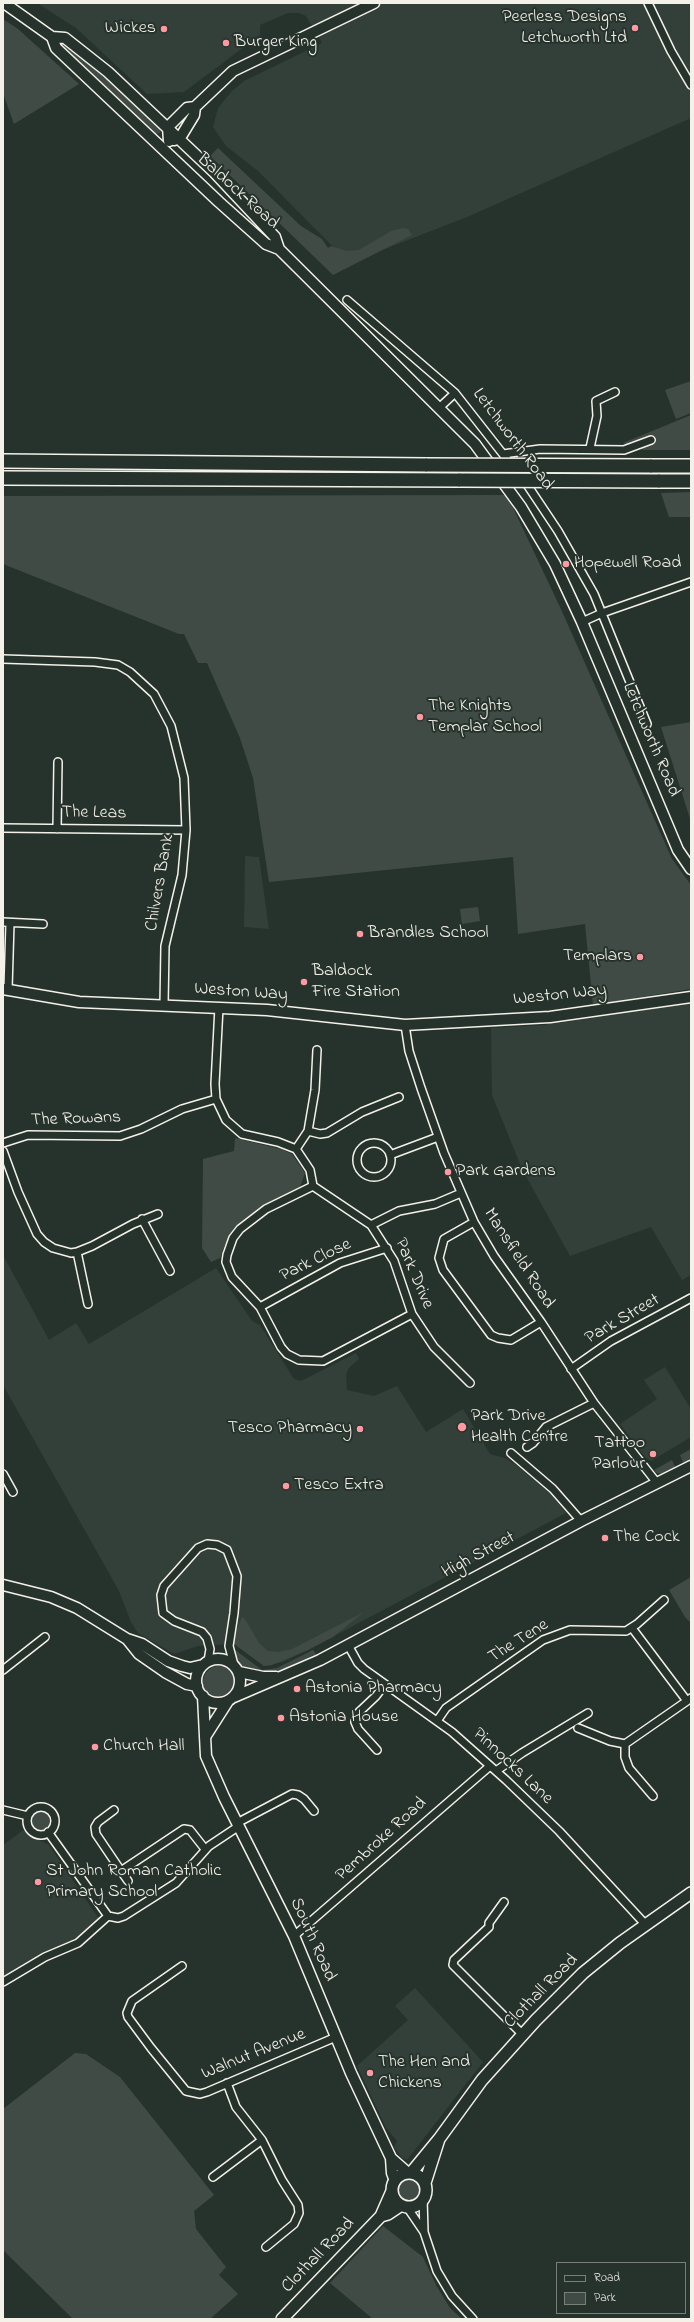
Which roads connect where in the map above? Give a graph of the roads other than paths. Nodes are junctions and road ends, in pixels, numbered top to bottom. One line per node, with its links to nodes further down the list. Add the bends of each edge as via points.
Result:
1 (4, 3): 4 (main road, Baldock Road)
2 (374, 3): 6 (main road, via 233,71)
3 (648, 3): 5 (street)
4 (52, 37): 7 (main road, Baldock Road, via 65,38 108,72); 9 (main road, Baldock Road, via 56,48)
5 (691, 85)
6 (195, 107): 7 (main road, via 187,108); 8 (main road, via 194,115)
7 (168, 127): 8 (main road, Baldock Road); 9 (main road)
8 (180, 138): 9 (main road); 10 (main road, Baldock Road, via 275,237)
9 (166, 144): 10 (main road, Baldock Road, via 266,244)
10 (279, 249): 14 (main road, Letchworth Road)
11 (347, 300): 13 (street, Letchworth Road)
12 (615, 392): 16 (street, via 596,401)
13 (455, 393): 14 (street, Letchworth Road); 17 (street, Letchworth Road)
14 (440, 407): 24 (main road, Letchworth Road, via 475,444 521,507 555,564)
15 (651, 440): 16 (street, via 624,450)
16 (590, 448): 17 (street, via 540,448)
17 (503, 454): 23 (street, Letchworth Road, via 558,531)
18 (3, 461): 19 (highway, bridge)
19 (691, 466)
20 (3, 478): 21 (highway, bridge)
21 (691, 481)
22 (691, 582): 23 (street)
23 (602, 613): 24 (street); 26 (street, Letchworth Road)
24 (582, 622): 31 (main road, Letchworth Road, via 678,850)
25 (3, 659): 30 (street, Chilvers Bank, via 118,665 144,684 161,706 171,726 184,778)
26 (647, 724)
27 (58, 762): 29 (street)
28 (3, 828): 29 (street, The Leas)
29 (57, 829): 30 (street, The Leas)
30 (186, 830): 36 (street, Chilvers Bank, via 182,875 166,946)
31 (691, 869)
32 (7, 923): 33 (street); 34 (street)
33 (43, 924)
34 (6, 989): 36 (main road, Weston Way, via 79,1002)
35 (691, 996): 38 (main road, Weston Way, via 550,1017)
36 (164, 1005): 37 (main road, Weston Way)
37 (219, 1007): 38 (main road, Weston Way); 41 (street)
38 (405, 1025): 43 (street, Mansfield Road, via 409,1051)
39 (317, 1050): 42 (street, via 315,1090)
40 (399, 1097): 42 (street, via 362,1112 327,1133)
41 (216, 1099): 44 (street, The Rowans, via 182,1109 120,1136 28,1135); 45 (street, via 226,1120 237,1132)
42 (308, 1131): 45 (street)
43 (438, 1137): 47 (street); 49 (street, Mansfield Road)
44 (3, 1143)
45 (296, 1149): 48 (street, via 310,1170)
46 (3, 1150): 55 (street, via 37,1234 53,1248)
47 (390, 1155): 47 (street, via 390,1166 380,1176 369,1176 358,1165 358,1154 369,1144 381,1144)
48 (313, 1186): 53 (street, Park Drive); 59 (street, via 261,1213 240,1229 229,1248 226,1262 232,1277)
49 (461, 1193): 52 (street, Mansfield Road); 53 (street, via 431,1205 399,1211)
50 (158, 1214): 51 (street)
51 (142, 1219): 55 (street); 56 (street)
52 (474, 1222): 61 (street, Mansfield Road, via 494,1256); 61 (street, via 444,1239 439,1258 443,1270 491,1335 511,1340)
53 (372, 1225): 54 (street, Park Drive)
54 (387, 1248): 59 (street, Park Close, via 336,1265); 60 (street, Park Drive)
55 (77, 1252): 58 (street)
56 (170, 1272)
57 (691, 1298): 62 (street, Park Street, via 611,1341)
58 (88, 1304)
59 (260, 1307): 60 (street, via 281,1347 292,1357 305,1361 332,1357)
60 (412, 1314): 63 (street, Park Drive, via 434,1348)
61 (541, 1322): 62 (street, Mansfield Road)
62 (571, 1369): 64 (street, Mansfield Road)
63 (470, 1383)
64 (594, 1403): 65 (street, via 546,1427); 69 (street, Mansfield Road)
65 (527, 1447)
66 (511, 1452): 71 (street, via 553,1489)
67 (691, 1466): 69 (main road, High Street)
68 (3, 1474): 70 (street)
69 (657, 1483): 71 (main road, High Street)
70 (13, 1492)
71 (581, 1522): 77 (main road, High Street)
72 (3, 1585): 76 (main road, via 50,1597 77,1608)
73 (664, 1600): 74 (street, The Tene)
74 (632, 1628): 86 (street); 88 (street, The Tene, via 615,1633 570,1630 543,1640 446,1708)
75 (46, 1637): 80 (street)
76 (127, 1639): 78 (main road, via 142,1644 168,1661 182,1666 190,1668); 83 (main road, via 139,1654 165,1672 187,1684)
77 (348, 1645): 81 (main road, High Street); 82 (street, Pinnocks Lane, via 358,1663)
78 (205, 1663): 79 (main road, via 222,1659); 79 (street, via 210,1649 207,1638 202,1632 174,1621 163,1613 161,1595 164,1586 198,1548 207,1544 228,1550 237,1576 229,1646); 83 (main road, via 196,1679)
79 (236, 1669): 81 (main road, High Street, via 263,1678); 85 (main road, via 240,1681)
80 (3, 1670)
81 (284, 1676): 85 (main road, High Street)
82 (385, 1684): 88 (street, Pinnocks Lane); 92 (street, via 357,1714 355,1722)
83 (197, 1686): 84 (main road)
84 (202, 1696): 85 (main road, via 214,1702); 90 (main road, South Road)
85 (231, 1699): 90 (main road)
86 (689, 1700): 91 (street)
87 (588, 1713): 94 (street, via 522,1752)
88 (437, 1721): 93 (street, Pinnocks Lane)
89 (578, 1728): 91 (street)
90 (205, 1737): 100 (main road, South Road, via 206,1756)
91 (625, 1744): 95 (street, via 625,1757 629,1768)
92 (377, 1750)
93 (490, 1766): 94 (street, Pinnocks Lane); 109 (street, Pembroke Road)
94 (496, 1771): 108 (street, Pinnocks Lane, via 559,1831)
95 (653, 1796)
96 (3, 1810): 99 (street)
97 (114, 1810): 103 (street, via 95,1827 96,1834)
98 (314, 1811): 100 (street, via 304,1799 292,1794)
99 (28, 1816): 101 (street, via 28,1826 32,1831 42,1834); 101 (street, via 37,1808 50,1810 54,1823)
100 (238, 1824): 102 (street); 109 (main road, South Road)
101 (48, 1832): 107 (street)
102 (205, 1849): 103 (street, via 190,1830 184,1829); 107 (street, via 176,1883 124,1916)
103 (121, 1871): 104 (street)
104 (128, 1881)
105 (691, 1893): 108 (main road, Clothall Road)
106 (504, 1902): 112 (street, via 488,1923 489,1927 452,1965)
107 (108, 1916): 111 (street, via 87,1937 45,1957)
108 (645, 1924): 112 (main road, Clothall Road, via 583,1973)
109 (294, 1936): 113 (main road, South Road)
110 (182, 1966): 114 (street, Walnut Avenue, via 132,2002 127,2009 128,2017 186,2091 200,2094)
111 (3, 1982)
112 (522, 2034): 115 (main road, Clothall Road, via 482,2080)
113 (336, 2037): 114 (street, Walnut Avenue); 117 (main road, South Road)
114 (227, 2083): 116 (street, via 236,2107)
115 (439, 2139): 118 (main road, Clothall Road); 120 (main road, Clothall Road)
116 (262, 2140): 119 (street); 126 (street, via 299,2209 294,2224)
117 (391, 2158): 118 (main road, South Road); 121 (main road, South Road)
118 (409, 2173): 120 (main road); 121 (main road, via 398,2176)
119 (213, 2177)
120 (425, 2183): 122 (main road)
121 (394, 2186): 123 (main road, via 394,2198); 124 (main road, Clothall Road)
122 (423, 2198): 123 (main road, via 416,2204); 125 (street)
123 (404, 2207): 124 (main road, Clothall Road); 125 (street)
124 (380, 2216): 127 (main road, Clothall Road)
125 (424, 2232): 128 (street, via 444,2284)
126 (266, 2247)
127 (282, 2319)
128 (472, 2319)

